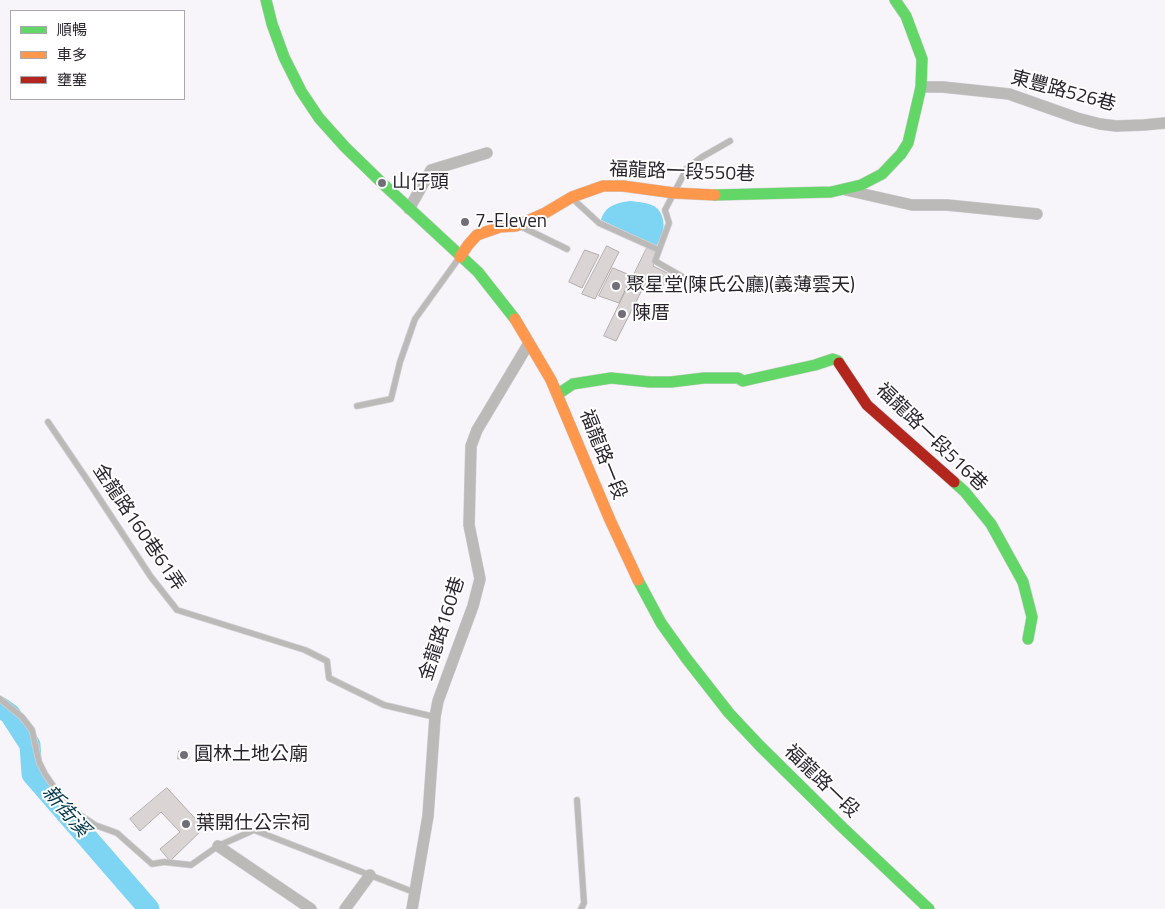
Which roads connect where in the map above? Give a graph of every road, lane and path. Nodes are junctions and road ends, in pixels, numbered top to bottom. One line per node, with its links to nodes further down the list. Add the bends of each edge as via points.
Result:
1 (266, 0): 10 (street, 福龍路一段, via 284,57 319,118)
2 (894, 0): 3 (street, 福龍路一段550巷, via 906,16 922,59)
3 (921, 87): 4 (street, 東豐路526巷, via 1009,94 1100,124); 7 (street, 福龍路一段550巷, via 908,143 901,154 882,174 861,185)
4 (1165, 123)
5 (730, 141): 8 (lane, via 687,168)
6 (487, 153): 10 (street, via 431,170)
7 (844, 189): 8 (street, 福龍路一段550巷, via 714,195); 11 (street, via 912,205 948,205)
8 (674, 193): 9 (street, 福龍路一段550巷, via 603,186); 14 (lane, via 665,210 669,223)
9 (572, 197): 12 (street, 福龍路一段550巷, via 545,214); 14 (lane, via 599,223)
10 (409, 209): 15 (street, 福龍路一段)
11 (1037, 214)
12 (517, 225): 13 (lane); 15 (street, 福龍路一段550巷, via 478,235)
13 (567, 249)
14 (659, 250): 16 (lane, via 655,261 688,280 695,289)
15 (460, 257): 17 (street, 福龍路一段, via 478,272 512,315); 19 (lane, via 415,319 391,399)
16 (703, 290)
17 (529, 343): 18 (street, 福龍路一段); 23 (street, 金龍路160巷, via 477,430 471,446 469,525 480,579)
18 (558, 394): 21 (street, 福龍路一段516巷, via 573,384 611,378 650,382 704,378 738,378 744,381 833,359 838,361 867,405 964,492 991,524 1023,582 1032,617); 32 (street, 福龍路一段, via 610,520 660,623 742,726)
19 (356, 406)
20 (48, 422): 23 (lane, 金龍路160巷61弄, via 151,578 177,610 305,650 327,661 330,678 384,705)
21 (1028, 640)
22 (0, 699): 25 (lane, via 32,730 39,762 63,800 95,825 117,833 152,864 191,865)
23 (435, 717): 27 (street, 金龍路160巷, via 428,816)
24 (577, 800): 31 (lane, via 584,902)
25 (218, 846): 26 (lane, via 254,830); 28 (street)
26 (370, 875): 27 (lane); 29 (street)
27 (416, 893): 30 (street, 金龍路160巷)
28 (311, 909)
29 (345, 909)
30 (412, 909)
31 (581, 909)
32 (929, 909)

